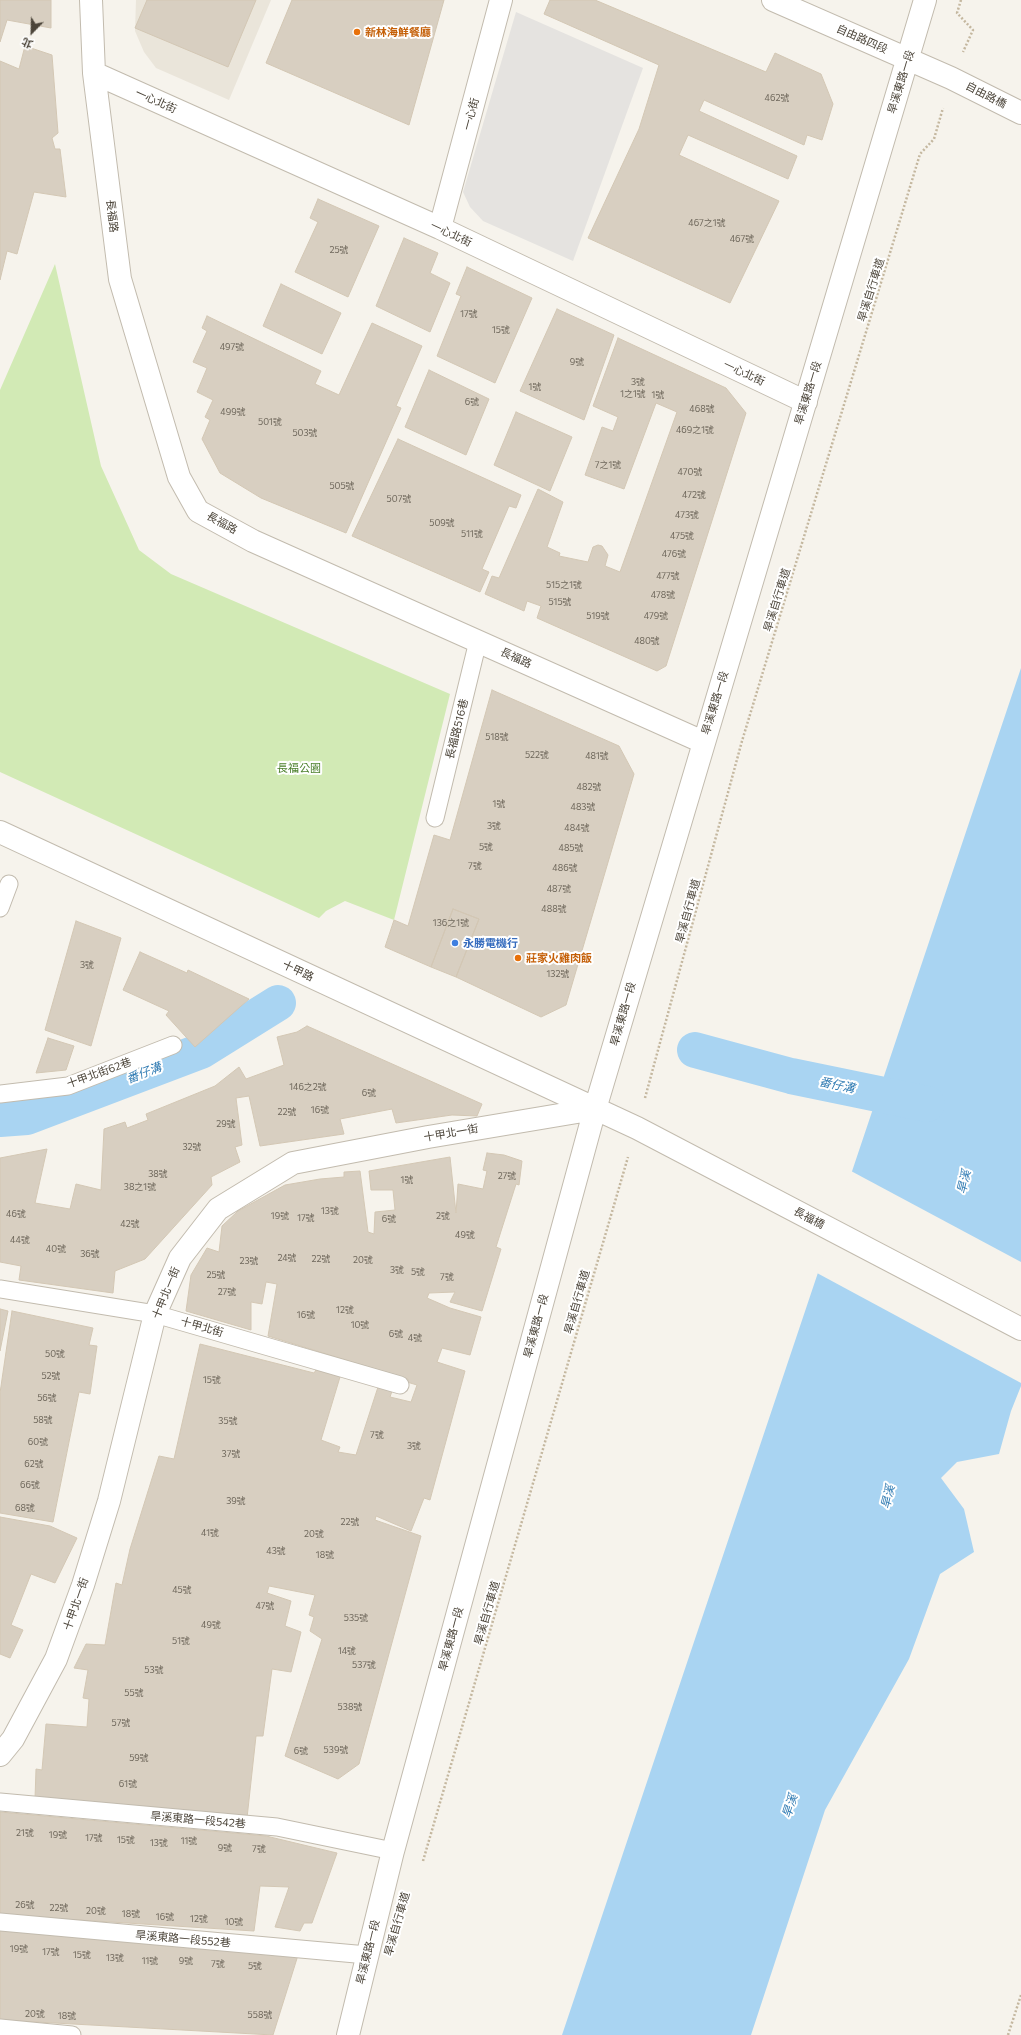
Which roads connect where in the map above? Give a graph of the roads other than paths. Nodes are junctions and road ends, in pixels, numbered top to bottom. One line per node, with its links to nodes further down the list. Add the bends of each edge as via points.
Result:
1 (91, 0): 6 (street, 長福路)
2 (501, 0): 9 (street, 一心街)
3 (773, 0): 5 (street, 自由路四段)
4 (925, 0): 5 (street, 旱溪東路一段)
5 (908, 59): 7 (street, 自由路四段); 10 (street, 旱溪東路一段)
6 (94, 73): 9 (street, 一心北街); 11 (street, 長福路, via 120,279 179,477 198,511 253,541)
7 (951, 78): 8 (street, 自由路橋)
8 (1021, 113)
9 (440, 228): 10 (street, 一心北街)
10 (806, 402): 12 (street, 旱溪東路一段)
11 (478, 641): 12 (street, 長福路); 13 (lane, 長福路516巷)
12 (703, 742): 19 (street, 旱溪東路一段)
13 (435, 818)
14 (0, 832): 19 (street, 十甲路)
15 (9, 884): 16 (lane)
16 (0, 908)
17 (172, 1045): 18 (lane, 十甲北街62巷, via 68,1086)
18 (0, 1094)
19 (595, 1109): 21 (street, 十甲北一街, via 294,1163 218,1209 180,1258); 22 (street, 長福橋, via 666,1143); 26 (street, 旱溪東路一段)
20 (0, 1288): 21 (lane, 十甲北街)
21 (155, 1314): 23 (lane, 十甲北街); 24 (street, 十甲北一街, via 110,1501 80,1592 56,1659 13,1738)
22 (1021, 1329)
23 (400, 1385)
24 (0, 1756)
25 (0, 1802): 26 (lane, 旱溪東路一段542巷, via 277,1827)
26 (394, 1851): 28 (street, 旱溪東路一段)
27 (0, 1922): 28 (lane, 旱溪東路一段552巷)
28 (366, 1955): 31 (street, 旱溪東路一段)
29 (0, 2028): 30 (lane)
30 (72, 2035)
31 (348, 2035)

